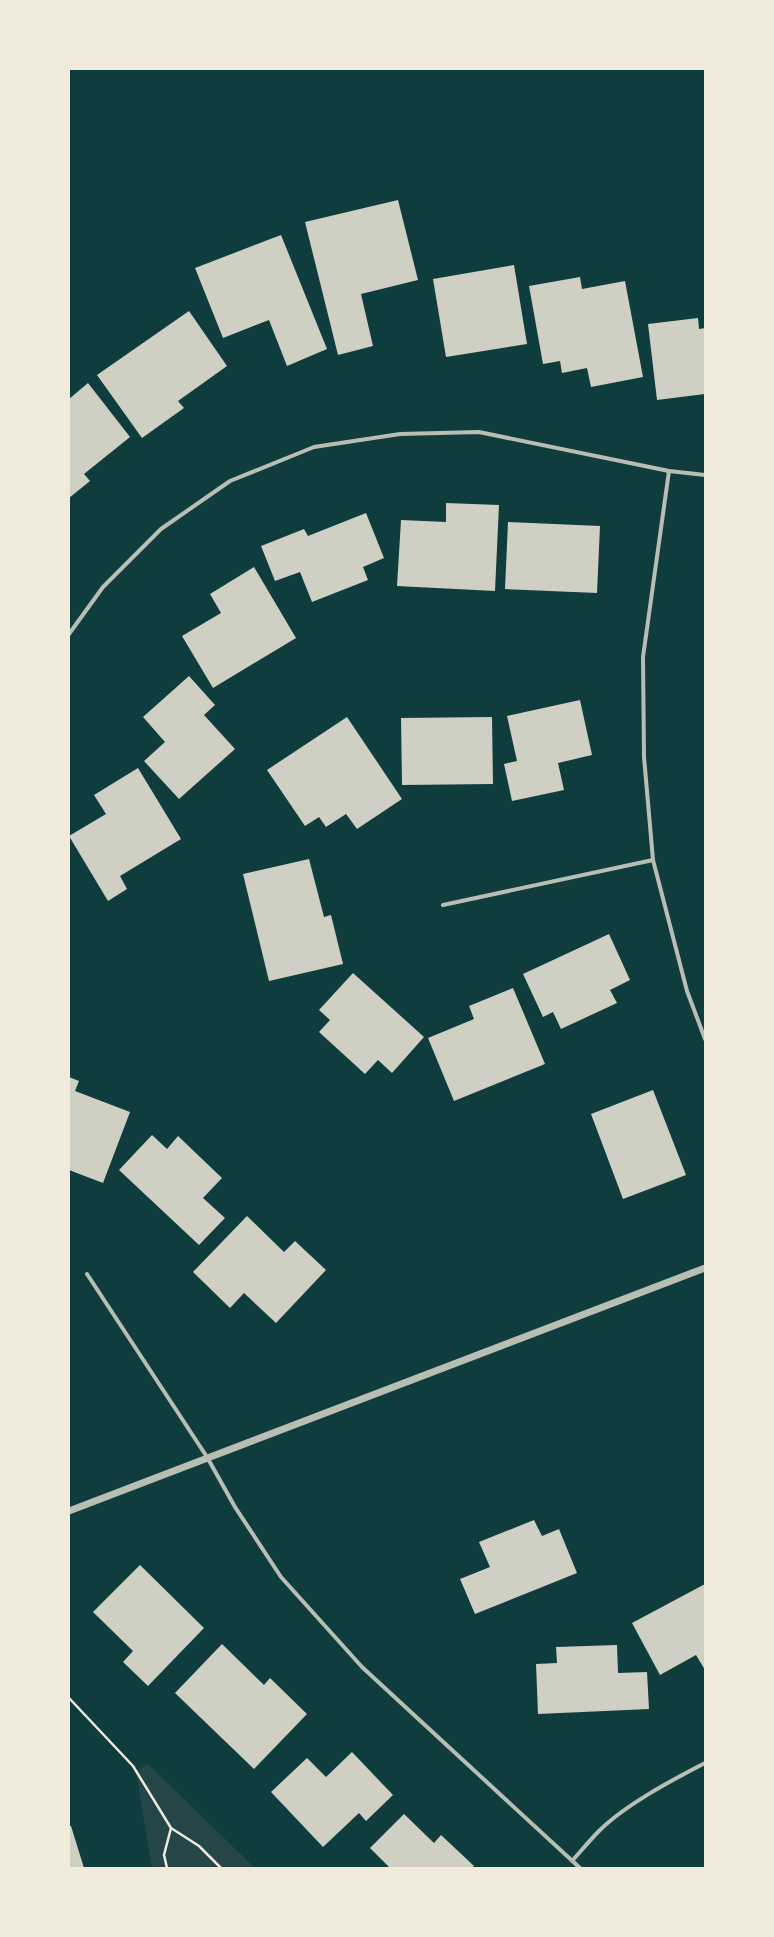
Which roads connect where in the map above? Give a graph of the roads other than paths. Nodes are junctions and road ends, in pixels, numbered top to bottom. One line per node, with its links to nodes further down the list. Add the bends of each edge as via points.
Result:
1 (669, 471): 2 (street); 3 (street, via 479,432 400,434 314,447 230,480 161,529 103,587); 4 (street, via 643,657 644,757)
2 (705, 475)
3 (69, 634)
4 (653, 860): 5 (street); 6 (street, via 687,990)
5 (443, 905)
6 (705, 1039)
7 (705, 1268): 9 (street)
8 (87, 1274): 9 (street)
9 (207, 1457): 10 (street); 12 (street, via 235,1507 281,1576 362,1667)
10 (69, 1511)
11 (705, 1763): 12 (street, via 626,1810 600,1830)
12 (572, 1861): 13 (street)
13 (580, 1868)

